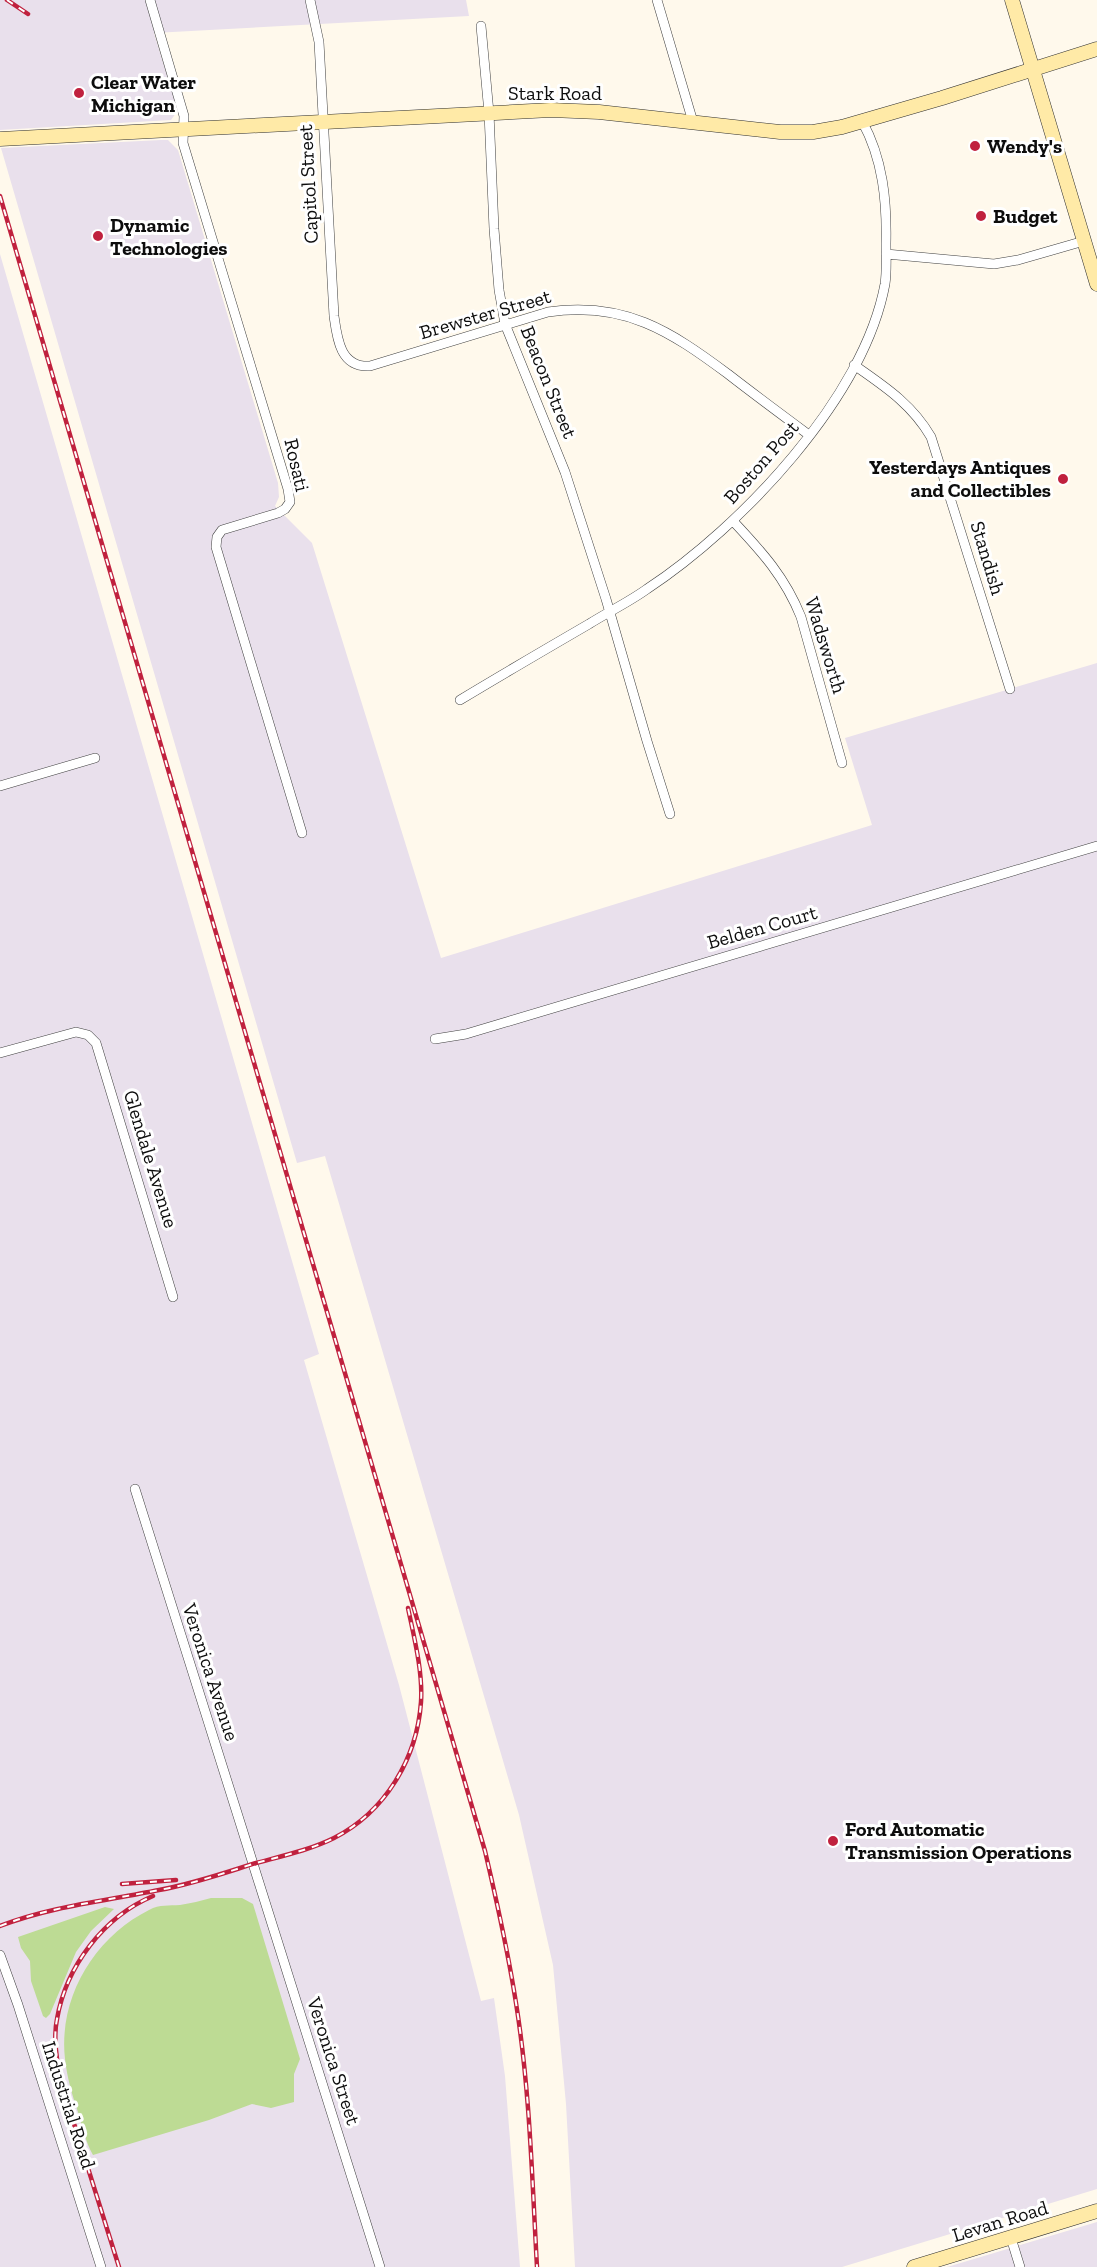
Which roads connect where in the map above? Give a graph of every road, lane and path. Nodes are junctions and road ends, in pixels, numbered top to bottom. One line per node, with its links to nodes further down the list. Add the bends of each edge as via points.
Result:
1 (150, 0): 12 (street, via 184,116)
2 (310, 0): 10 (street, Capitol Street, via 319,42)
3 (657, 0): 11 (street)
4 (1012, 0): 7 (street)
5 (482, 26): 8 (street, Beacon Street)
6 (1097, 49): 7 (street, Stark Road)
7 (1031, 70): 9 (street, Stark Road); 14 (street)
8 (489, 113): 10 (street, Stark Road); 11 (street, Stark Road, via 581,110); 17 (street, Beacon Street, via 495,249)
9 (862, 121): 11 (street, Stark Road, via 830,130 797,133); 15 (street, Boston Post, via 870,135 884,186)
10 (323, 122): 12 (street, Stark Road); 18 (street, Capitol Street, via 334,316 341,349)
11 (693, 122)
12 (184, 130): 13 (street, Stark Road); 29 (street, Rosati, via 183,143 288,489 290,501 285,509 222,530 216,547)
13 (0, 139)
14 (1084, 241): 15 (street, via 994,264); 16 (street)
15 (886, 254): 19 (street, Boston Post, via 886,277 875,319)
16 (1097, 284)
17 (505, 324): 18 (street, Brewster Street, via 370,366); 20 (street, Brewster Street, via 576,309 645,322 685,342); 22 (street, Beacon Street, via 566,472)
18 (351, 363)
19 (854, 365): 20 (street, Boston Post); 23 (street, Standish, via 905,402 931,437)
20 (809, 435): 21 (street, Boston Post)
21 (733, 521): 22 (street, Boston Post, via 647,590); 26 (street, Wadsworth, via 774,567 793,598)
22 (609, 612): 24 (street, Boston Post); 28 (street, Beacon Street)
23 (1010, 689)
24 (460, 700)
25 (95, 758): 27 (street)
26 (842, 763)
27 (0, 786)
28 (670, 814)
29 (302, 833)
30 (1097, 846): 31 (street, Belden Court, via 466,1034)
31 (435, 1039)
32 (0, 1053): 33 (street, Glendale Avenue, via 76,1032 87,1035 99,1048)
33 (173, 1297)
34 (135, 1489): 35 (street, Veronica Avenue)
35 (253, 1866): 40 (street, Veronica Street)
36 (0, 1955): 39 (street, Industrial Road)
37 (1097, 2211): 38 (street, Levan Road)
38 (1011, 2238): 41 (street, Levan Road); 42 (street)
39 (101, 2267)
40 (380, 2267)
41 (914, 2267)
42 (1020, 2267)

